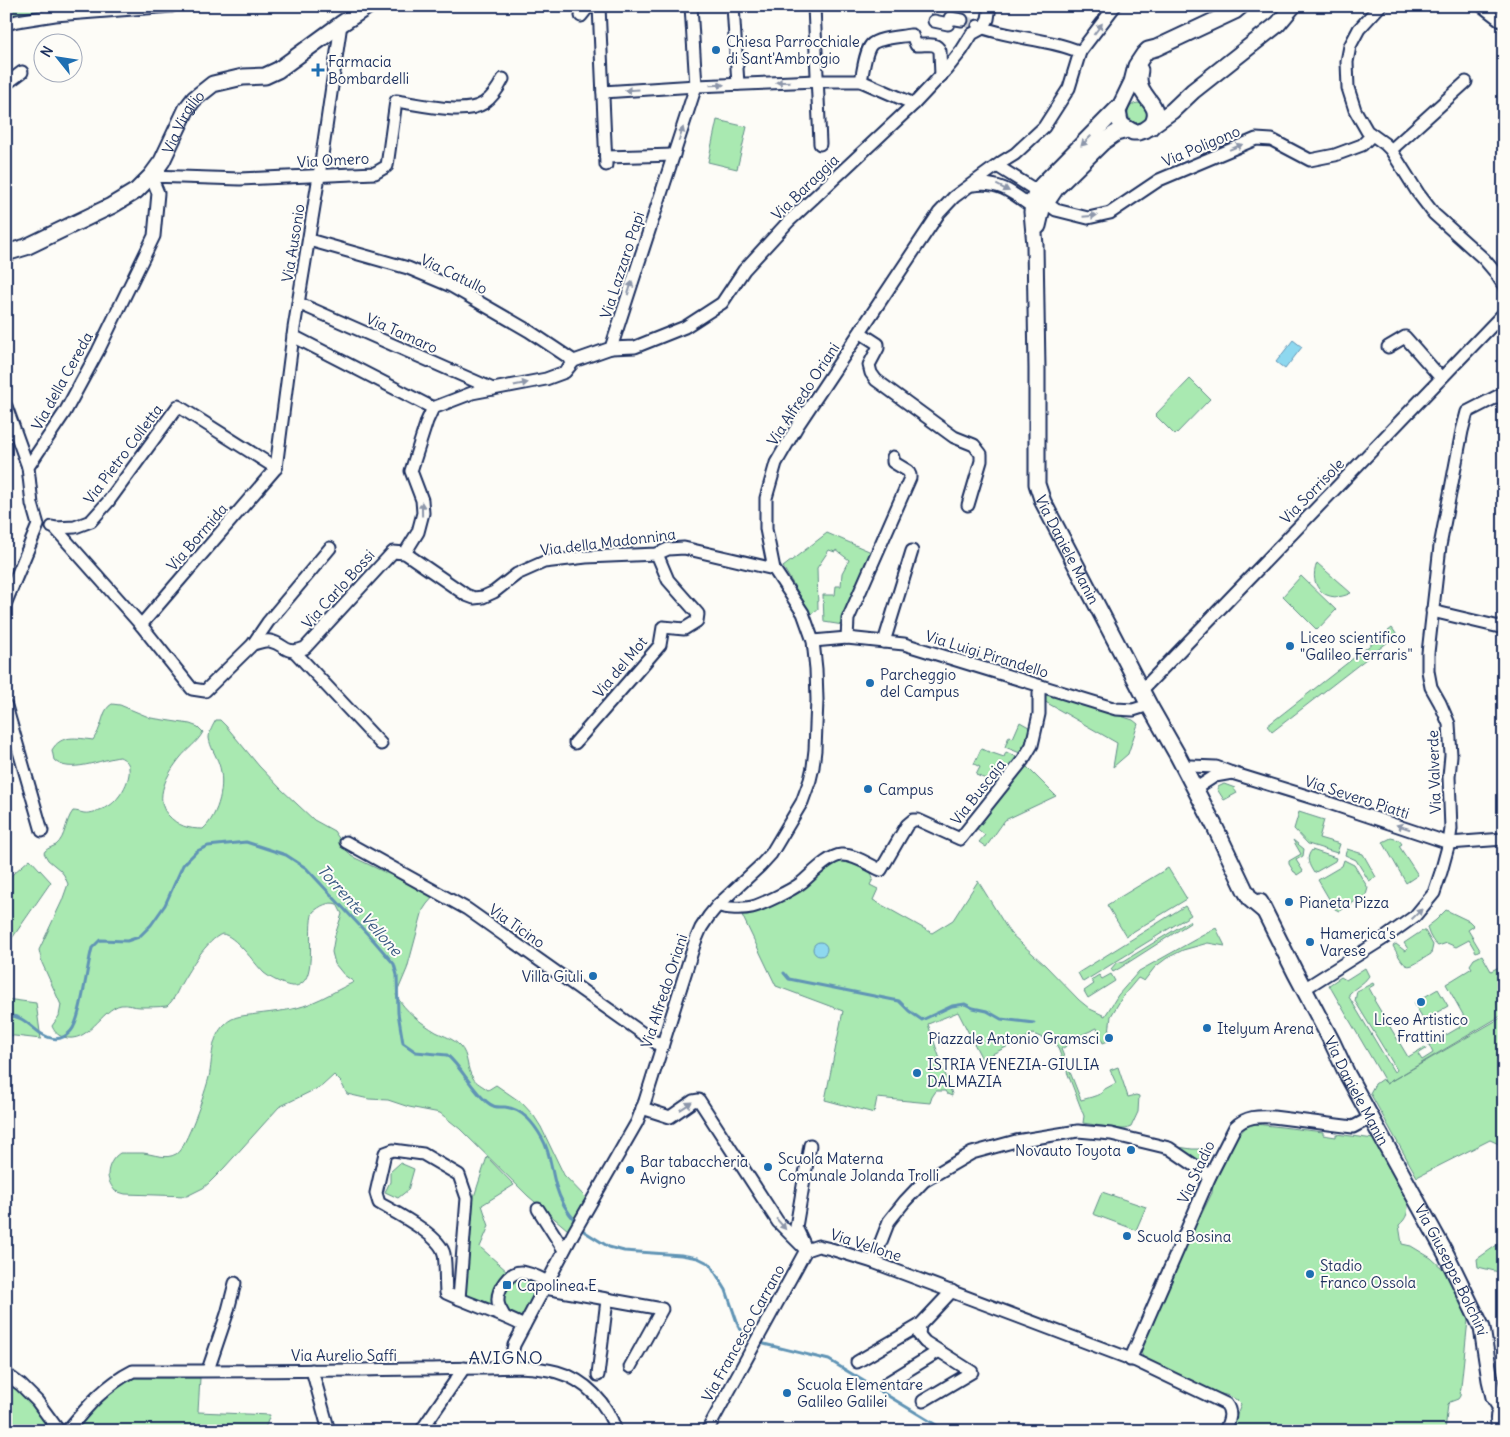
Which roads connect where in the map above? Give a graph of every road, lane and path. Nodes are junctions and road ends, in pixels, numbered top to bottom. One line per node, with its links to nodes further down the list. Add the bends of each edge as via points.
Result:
1 (172, 6): 18 (street, via 54,15)
2 (368, 6): 19 (main road, Via Virgilio)
3 (589, 6): 14 (street)
4 (599, 6): 33 (street)
5 (691, 6): 31 (street, Via Lazzaro Papi)
6 (733, 6): 30 (street)
7 (814, 6): 25 (street)
8 (990, 6): 20 (street, Via Baraggia, via 988,19)
9 (1115, 6): 22 (street, Via Alfredo Oriani, one-way to 9)
10 (1242, 6): 21 (main road)
11 (1293, 6): 32 (main road, via 1278,24)
12 (1380, 6): 39 (street, via 1359,29 1350,46 1347,62 1348,88 1355,110)
13 (1482, 6): 17 (street)
14 (581, 16)
15 (962, 20): 16 (street, via 950,18 948,24)
16 (934, 22)
17 (1504, 23)
18 (6, 24)
19 (341, 24): 44 (main road, Via Virgilio, via 278,70 265,76 213,84 194,99); 45 (street, Via Ausonio)
20 (979, 26): 22 (street); 24 (street, Via Baraggia)
21 (1156, 48): 34 (main road, via 1140,71 1139,84); 35 (main road, via 1148,50 1137,62 1132,82)
22 (1080, 52): 43 (street, Via Alfredo Oriani, via 1069,88 1044,127)
23 (22, 72): 29 (street)
24 (941, 76): 27 (street, via 939,48 934,44 916,45 910,35 872,44); 36 (street, Via Baraggia)
25 (817, 78): 27 (street); 30 (street, one-way to 30); 40 (street)
26 (503, 79): 45 (street, Via Omero, via 494,95 482,105 460,110 396,100 387,166 375,173)
27 (861, 81): 36 (street)
28 (1466, 82): 41 (street)
29 (6, 84)
30 (738, 84): 31 (street, one-way to 30)
31 (696, 86): 33 (street, one-way to 33); 42 (street, Via Lazzaro Papi, one-way to 31)
32 (1193, 91): 34 (main road, via 1164,103); 37 (main road)
33 (603, 92): 42 (street, via 606,161)
34 (1147, 98): 35 (main road, via 1133,95); 37 (main road, via 1156,115)
35 (1121, 103): 38 (main road, via 1118,116); 47 (main road, Via Daniele Manin, one-way to 47)
36 (914, 104): 56 (street, Via Baraggia, via 789,221 744,270 722,303 685,327 634,346)
37 (1150, 126): 38 (main road, via 1139,132)
38 (1127, 130): 47 (main road, Via Daniele Manin, via 1102,142 1056,188)
39 (1372, 135): 41 (street); 47 (street, Via Poligono, one-way to 39, via 1056,210 1088,218 1110,213 1159,180 1256,139 1272,140 1310,160 1362,145)
40 (820, 144)
41 (1391, 150): 50 (street, via 1434,214 1484,259)
42 (674, 155): 56 (street, Via Lazzaro Papi, one-way to 42)
43 (997, 166): 46 (street, Via Alfredo Oriani); 47 (street)
44 (151, 176): 45 (street, Via Omero, via 240,179); 49 (main road, Via Virgilio, via 136,191 111,206 26,247); 64 (street, Via della Cereda, via 158,193 154,236 65,412)
45 (319, 176): 48 (street, Via Ausonio)
46 (969, 185): 47 (street, one-way to 47, via 995,184); 53 (street, Via Alfredo Oriani, via 939,214)
47 (1038, 200): 84 (main road, Via Daniele Manin, via 1040,213 1035,245 1038,484 1043,502)
48 (309, 240): 51 (street, Via Ausonio); 57 (street, Via Catullo, via 408,268 451,286)
49 (6, 253)
50 (1504, 286)
51 (298, 303): 54 (street, Via Ausonio); 59 (street, Via Tamaro)
52 (1504, 313): 58 (street, Via Sorrisole)
53 (861, 333): 66 (street, via 878,344 869,365 876,380 954,436 974,445 981,454); 73 (street, Via Alfredo Oriani, via 776,463 766,498 766,529)
54 (293, 336): 62 (street); 65 (street, Via Ausonio)
55 (1388, 347): 58 (street, via 1405,337)
56 (611, 348): 57 (street)
57 (574, 361): 59 (street, one-way to 57, via 546,379 566,372)
58 (1441, 378): 84 (street, Via Sorrisole)
59 (493, 389): 62 (street, via 472,393)
60 (1504, 393): 75 (street, Via Valverde, via 1467,412 1440,546)
61 (6, 406): 64 (street)
62 (433, 408): 71 (street, one-way to 62, via 418,532 423,513 422,500 411,471)
63 (893, 457): 78 (street, via 893,462 908,471 910,478 848,619)
64 (28, 467): 67 (street)
65 (276, 468): 68 (street, Via Pietro Colletta, via 178,406 91,521 75,527); 76 (street, Via Bormida)
66 (968, 505)
67 (38, 525): 68 (street, Via Pietro Colletta, via 47,524); 74 (street)
68 (55, 528): 76 (street)
69 (330, 548): 81 (street, Via Carlo Bossi)
70 (912, 551): 80 (street)
71 (405, 553): 72 (street, Via della Madonnina, via 474,598 494,592 517,574 544,562 586,556); 82 (street, Via Carlo Bossi, via 394,552 305,648)
72 (658, 554): 73 (street, Via della Madonnina, via 668,549 684,548); 87 (street, Via del Mot, via 668,580 698,614 697,621 684,629 663,627 660,645)
73 (774, 569): 79 (street, Via Alfredo Oriani, via 803,613)
74 (6, 602)
75 (1432, 610): 77 (street); 95 (street, Via Valverde, via 1428,653 1430,687 1449,724)
76 (140, 625): 81 (street, Via Carlo Bossi, via 192,690 205,691)
77 (1504, 628)
78 (847, 638): 79 (street, Via Luigi Pirandello); 80 (street, Via Luigi Pirandello)
79 (812, 641): 96 (street, Via Alfredo Oriani, via 817,708 813,767 807,790 771,854)
80 (884, 642): 83 (street, Via Luigi Pirandello, via 904,644)
81 (253, 644): 82 (street, via 271,641)
82 (295, 652): 88 (street)
83 (1041, 686): 85 (street, Via Luigi Pirandello, via 1116,709 1133,710); 96 (street, Via Buscaja, via 1032,745 960,839 913,820 881,870 851,856 838,855 788,892 752,907 724,908)
84 (1142, 690): 85 (main road, Via Daniele Manin)
85 (1149, 705): 89 (main road, Via Daniele Manin)
86 (6, 706): 92 (street)
87 (574, 743)
88 (381, 744)
89 (1184, 768): 90 (street, Via Severo Piatti, via 1208,766); 91 (main road, Via Daniele Manin)
90 (1232, 773): 91 (street, via 1215,776); 95 (street, Via Severo Piatti, one-way to 90)
91 (1195, 788): 97 (main road, Via Daniele Manin, via 1251,900 1263,910)
92 (42, 831)
93 (1504, 839): 95 (street, Via Severo Piatti)
94 (346, 842): 98 (street, Via Ticino, via 467,910)
95 (1449, 843): 97 (street, Via Valverde, one-way to 95, via 1415,916 1434,893)
96 (718, 905): 98 (street, Via Alfredo Oriani, via 708,916 695,942)
97 (1304, 989): 100 (main road, Via Daniele Manin)
98 (662, 1047): 99 (street, Via Alfredo Oriani)
99 (642, 1108): 105 (street, Via Alfredo Oriani); 106 (street, one-way to 106, via 670,1117 699,1100 778,1222)
100 (1370, 1118): 102 (street, Via Stadio, via 1353,1127 1273,1117 1248,1118 1236,1127); 103 (main road, Via Daniele Manin)
101 (810, 1145): 106 (street, via 796,1227)
102 (1210, 1176): 107 (street, via 1169,1148 1111,1134 1078,1132 1016,1141 972,1153 924,1182 889,1221); 117 (street, Via Stadio)
103 (1412, 1191): 128 (main road, Via Giuseppe Bolchini, via 1482,1328 1494,1397)
104 (538, 1209): 105 (street)
105 (564, 1250): 109 (street, Via Alfredo Oriani)
106 (806, 1250): 107 (street, Via Vellone, via 818,1246); 134 (street, Via Francesco Carrano)
107 (873, 1262): 110 (street, Via Vellone)
108 (235, 1283): 122 (street)
109 (546, 1285): 112 (street); 113 (street, via 532,1274 520,1272 512,1275 498,1294); 115 (street, Via Alfredo Oriani)
110 (952, 1291): 114 (street); 117 (street, Via Vellone)
111 (459, 1300): 111 (street, via 467,1198 459,1175 423,1154 394,1150 385,1153 376,1193 379,1204 438,1241 444,1252 446,1293); 113 (street)
112 (607, 1300): 120 (street, via 662,1309); 125 (street)
113 (504, 1316): 115 (street)
114 (920, 1325): 116 (street, via 920,1335 925,1342); 118 (street)
115 (524, 1326): 119 (street, Via Alfredo Oriani, via 514,1346)
116 (940, 1351): 126 (street); 127 (street, via 972,1372)
117 (1130, 1360): 135 (street, Via Vellone, via 1226,1404 1231,1416)
118 (857, 1362)
119 (509, 1367): 121 (street, Via Aurelio Saffi); 133 (street, Via Aurelio Saffi, via 556,1372 581,1383 602,1402)
120 (630, 1367)
121 (464, 1368): 123 (street, Via Aurelio Saffi); 132 (street)
122 (208, 1370): 123 (street, Via Aurelio Saffi); 131 (street, Via Aurelio Saffi, via 133,1370 118,1378 92,1401)
123 (312, 1370): 129 (street)
124 (6, 1374): 130 (street, via 37,1401)
125 (598, 1375)
126 (887, 1383)
127 (923, 1401)
128 (1503, 1403): 136 (main road, via 1498,1419)
129 (325, 1429)
130 (59, 1431)
131 (67, 1431)
132 (421, 1431)
133 (616, 1431)
134 (707, 1431)
135 (1226, 1431)
136 (1501, 1431)

